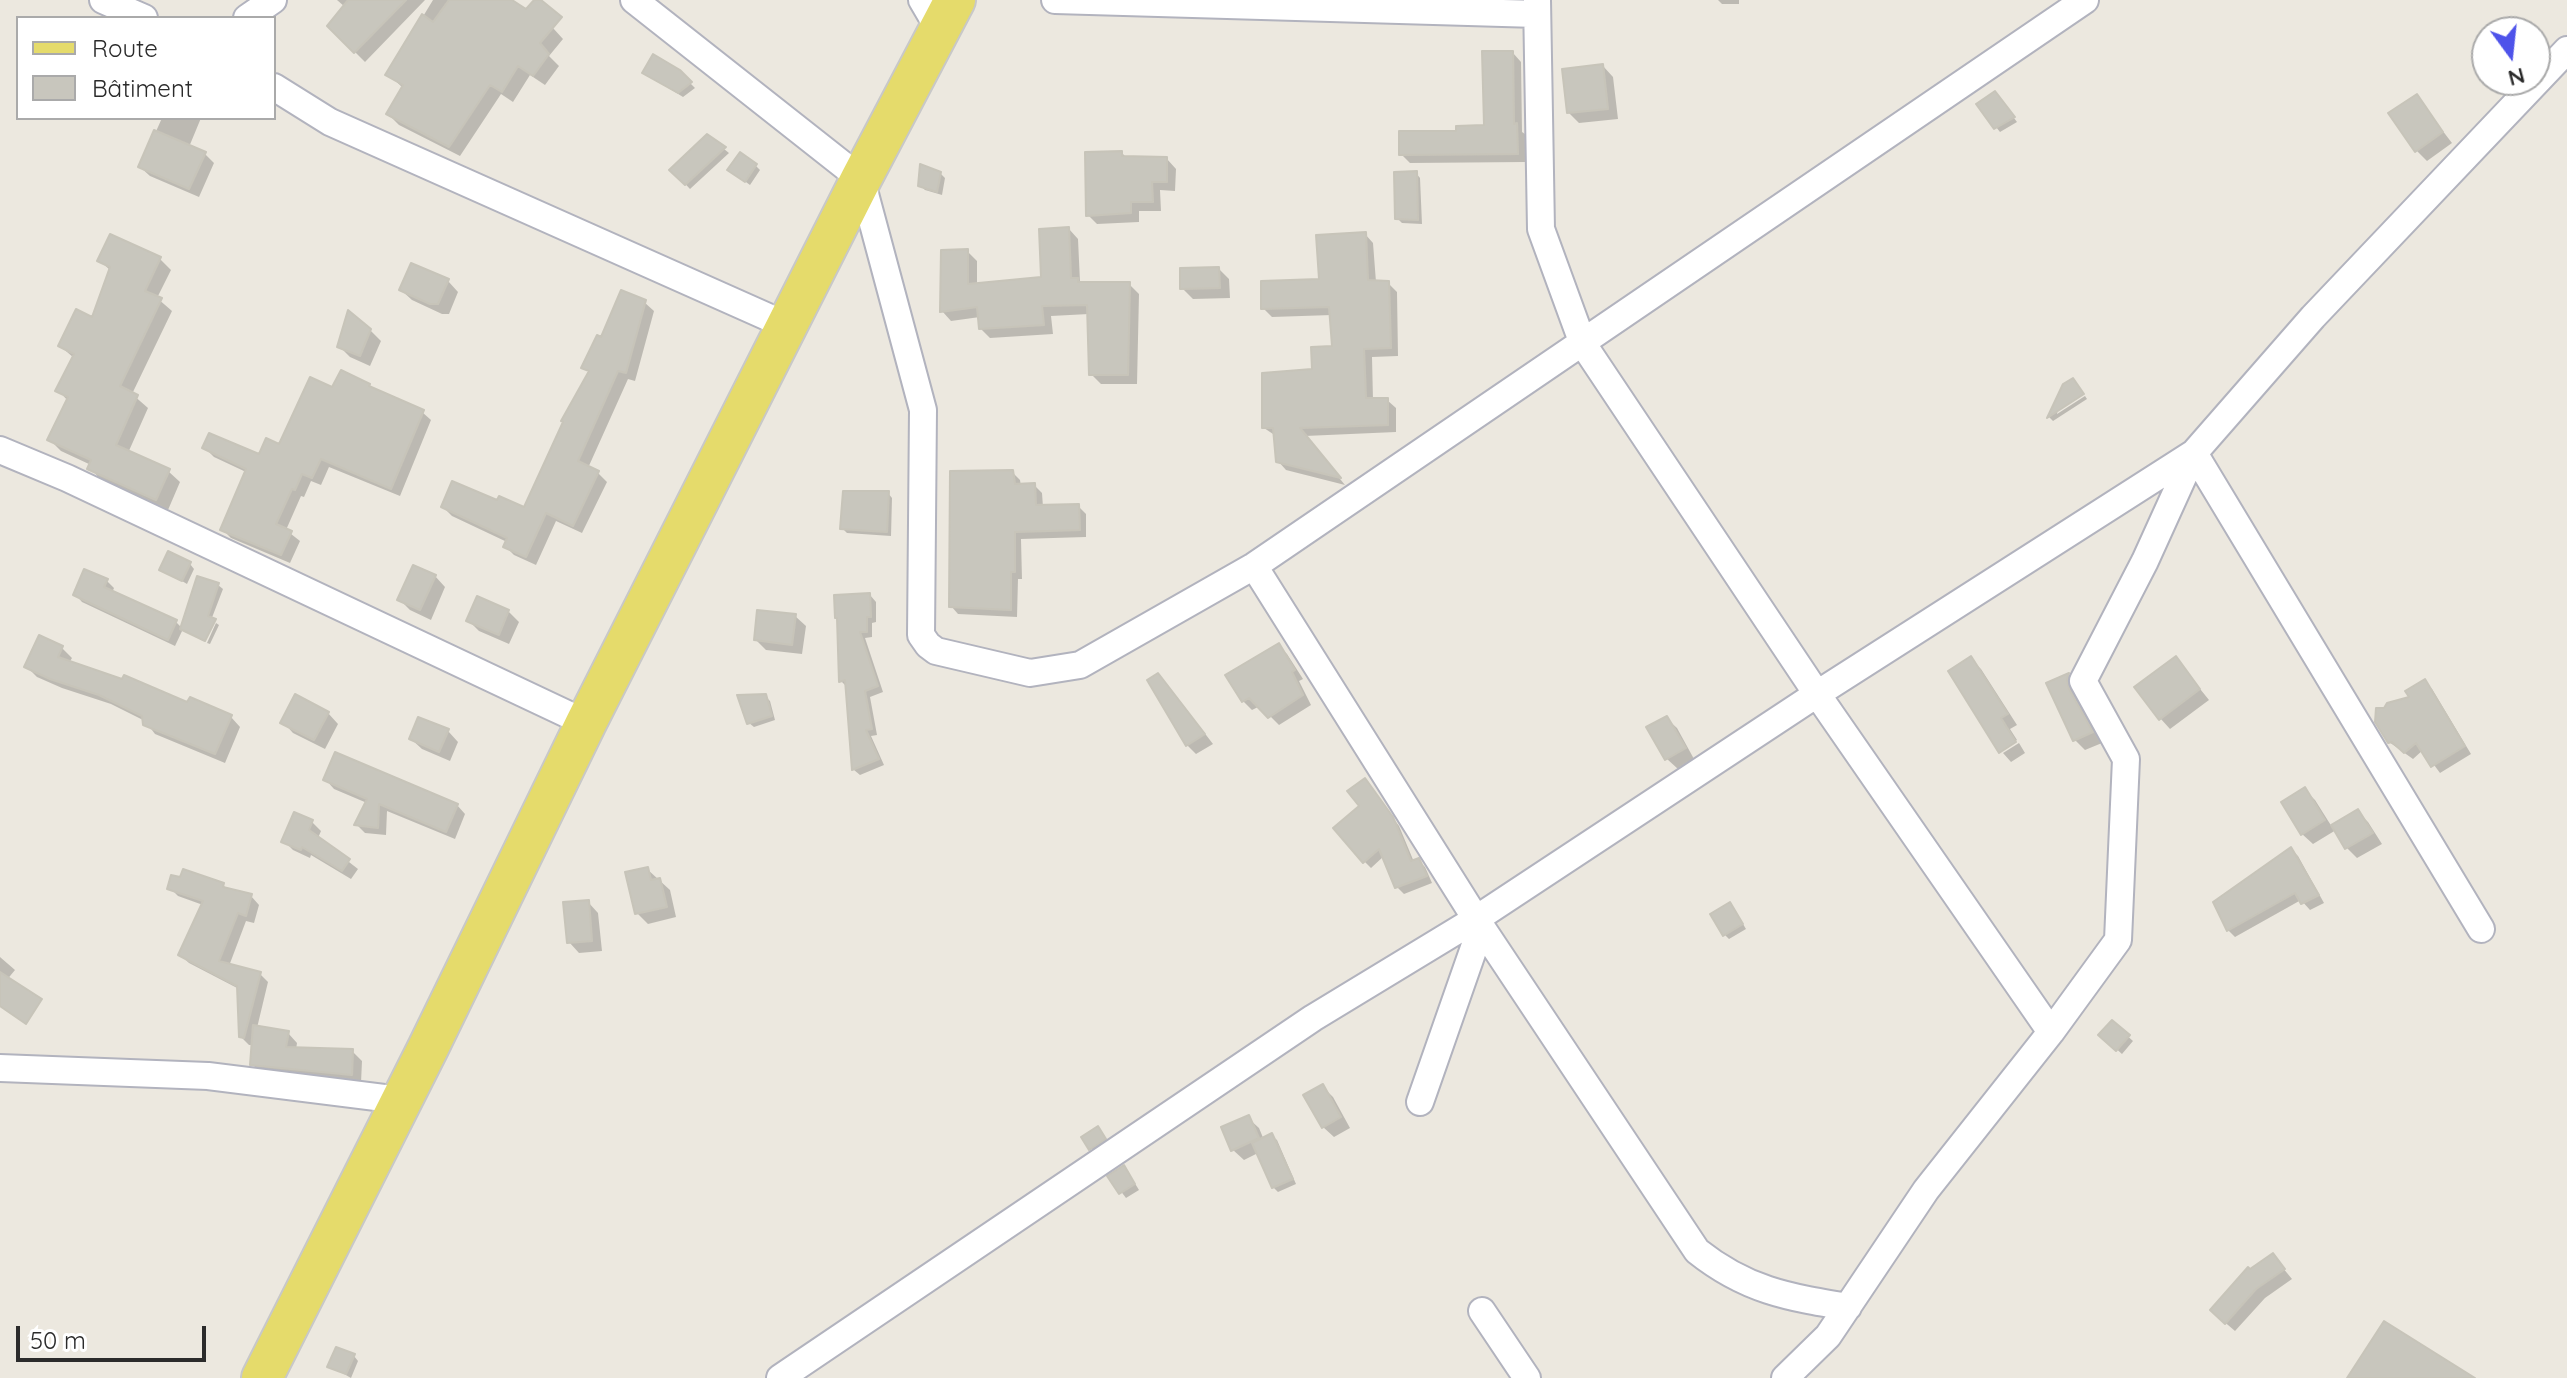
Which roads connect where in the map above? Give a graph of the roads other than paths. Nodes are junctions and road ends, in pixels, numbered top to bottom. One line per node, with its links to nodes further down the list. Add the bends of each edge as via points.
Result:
1 (103, 0): 8 (street)
2 (273, 0): 9 (street)
3 (634, 0): 12 (street)
4 (1055, 0): 6 (street)
5 (2085, 0): 14 (street)
6 (1537, 7): 14 (street, via 1541,229)
7 (939, 10): 12 (main road)
8 (139, 16)
9 (250, 16)
10 (2567, 50): 16 (street, via 2313,317)
11 (276, 88): 13 (street, via 330,122)
12 (861, 179): 13 (main road); 17 (street, via 923,410 921,635 928,645 1030,673 1080,665)
13 (788, 326): 19 (main road)
14 (1583, 344): 17 (street); 18 (street)
15 (0, 450): 19 (street)
16 (2194, 453): 18 (street); 21 (street); 22 (street, via 2083,681 2126,759 2118,940)
17 (1254, 566): 20 (street)
18 (1817, 694): 20 (street); 22 (street)
19 (586, 723): 24 (main road)
20 (1476, 919): 25 (street, via 1477,939); 26 (street, via 1697,1251 1746,1284); 29 (street, via 1313,1018)
21 (2481, 929)
22 (2051, 1032): 26 (street, via 1926,1190)
23 (0, 1068): 24 (street, via 208,1076)
24 (400, 1100): 28 (main road)
25 (1420, 1102)
26 (1848, 1307): 31 (street, via 1828,1336)
27 (1482, 1311): 30 (street)
28 (268, 1376)
29 (780, 1378)
30 (1527, 1378)
31 (1785, 1378)

